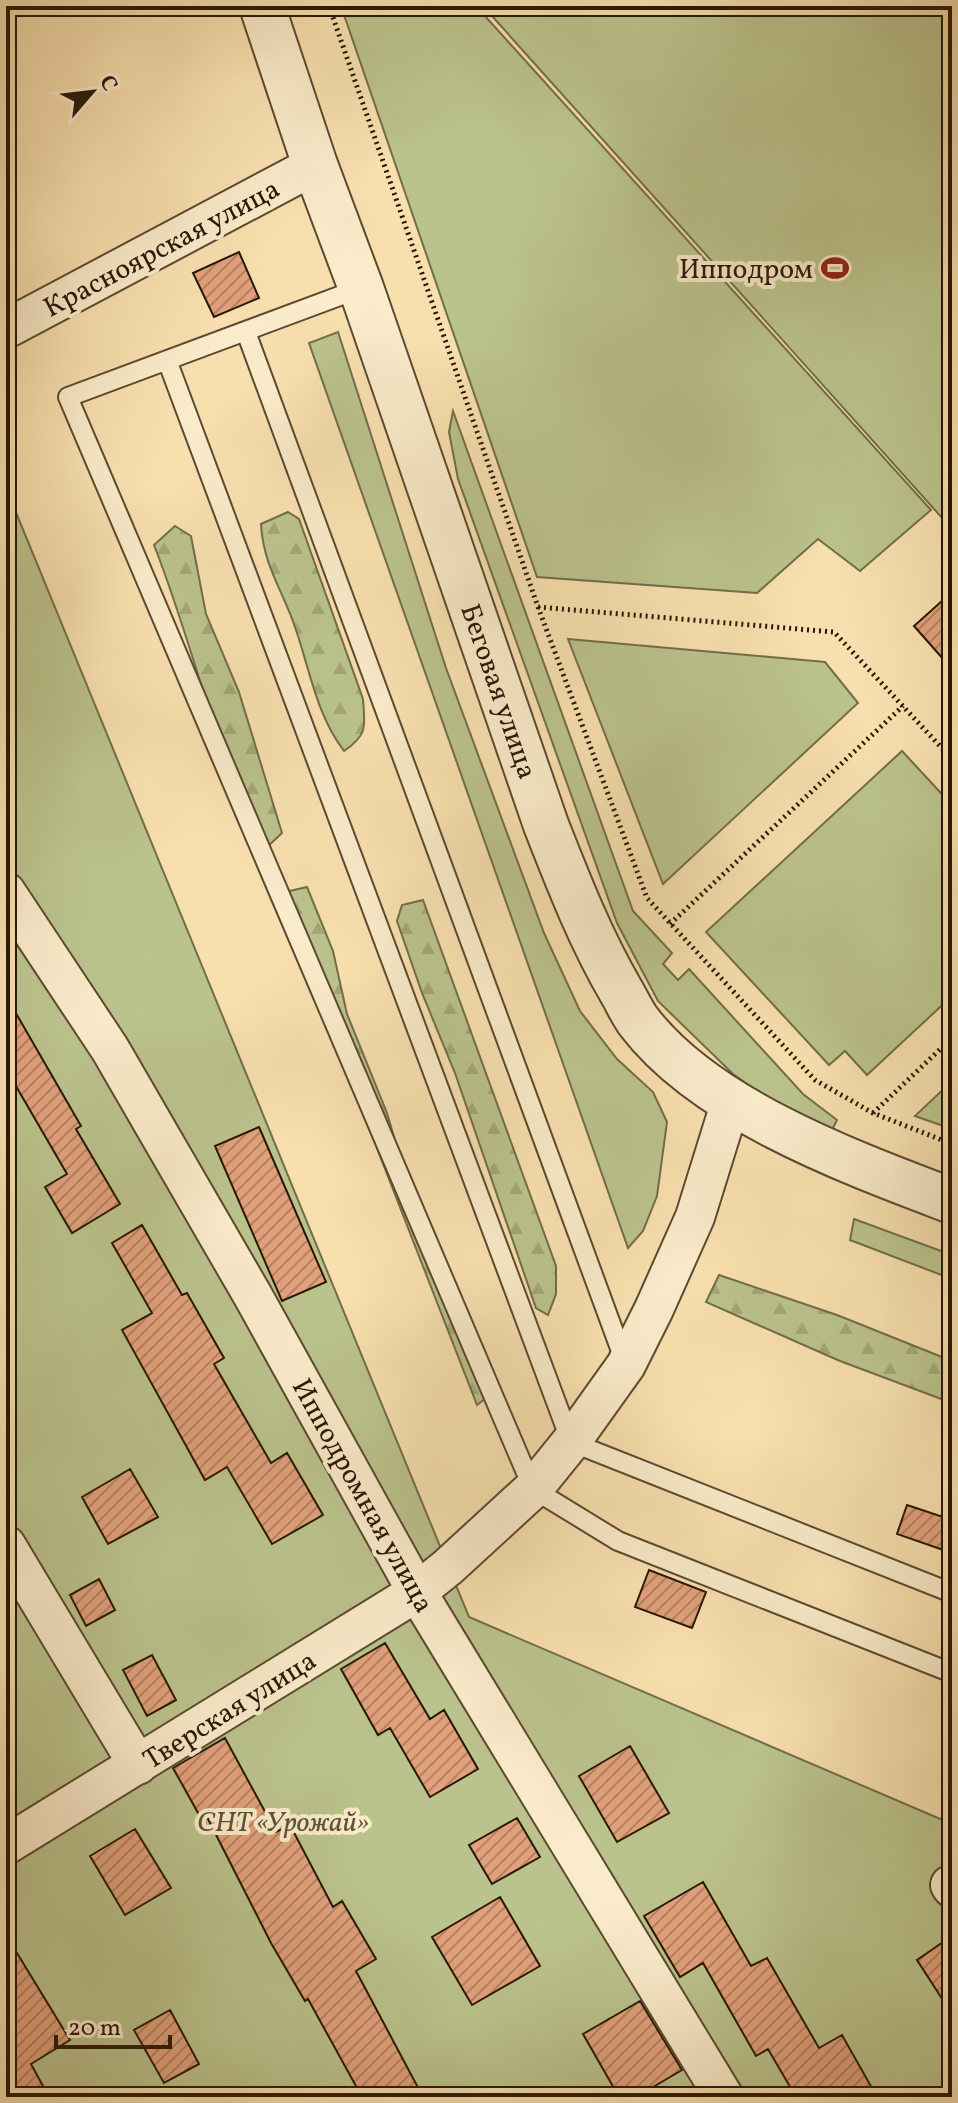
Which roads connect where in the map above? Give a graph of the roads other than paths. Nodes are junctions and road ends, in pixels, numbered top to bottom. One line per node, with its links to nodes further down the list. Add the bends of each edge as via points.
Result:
1 (262, 6): 2 (street, Беговая улица)
2 (315, 165): 3 (street, Беговая улица); 4 (street, Красноярская улица)
3 (361, 288): 5 (lane); 8 (street, Беговая улица, via 540,810 576,900 639,1022 684,1070)
4 (6, 329)
5 (246, 332): 6 (lane); 10 (lane)
6 (167, 360): 11 (lane); 12 (lane, via 68,397)
7 (6, 892): 14 (street, Ипподромная улица, via 110,1049)
8 (731, 1101): 9 (street, Беговая улица, via 841,1159); 10 (street, Тверская улица, via 695,1217)
9 (952, 1201)
10 (626, 1365): 11 (street, Тверская улица)
11 (571, 1442): 12 (street, Тверская улица); 15 (lane)
12 (533, 1489): 14 (street, Тверская улица); 16 (lane, via 618,1541)
13 (6, 1545): 17 (street)
14 (417, 1592): 17 (street, Тверская улица); 19 (street, Ипподромная улица)
15 (952, 1593)
16 (952, 1673)
17 (138, 1765): 18 (street, Тверская улица)
18 (6, 1845)
19 (724, 2097)

